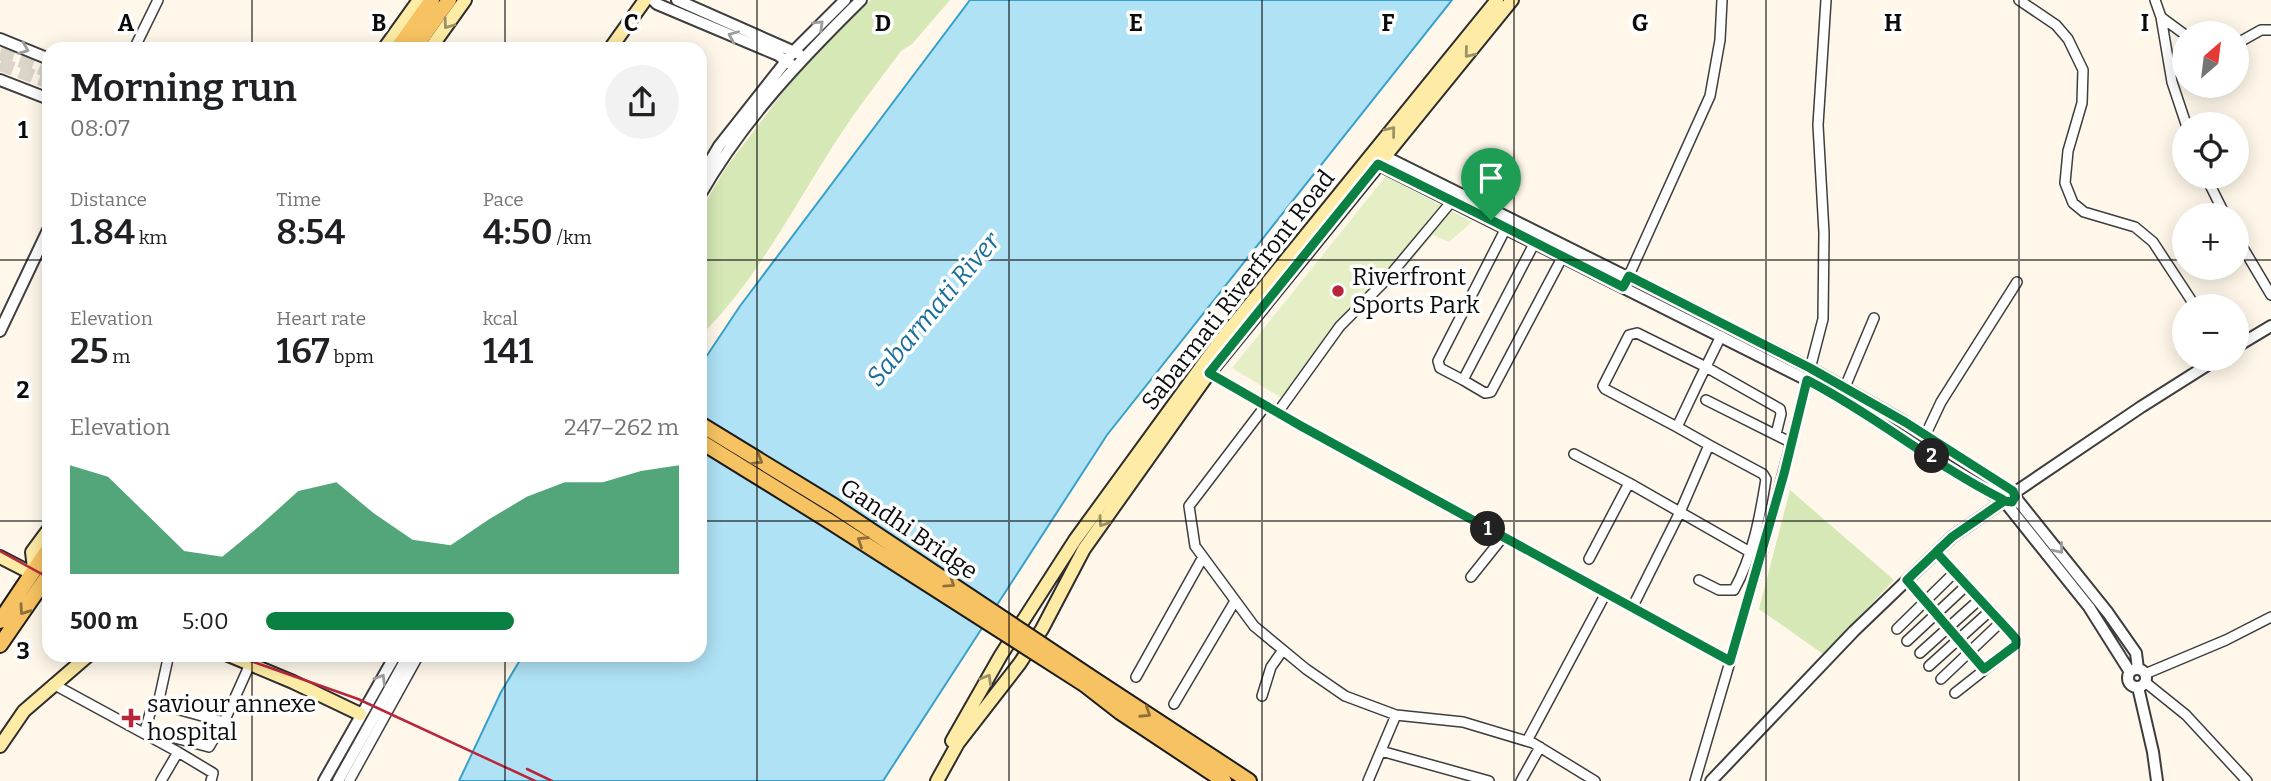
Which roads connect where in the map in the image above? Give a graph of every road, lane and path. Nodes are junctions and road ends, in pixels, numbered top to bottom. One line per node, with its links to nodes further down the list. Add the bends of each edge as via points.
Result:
1 (158, 0): 22 (street)
2 (419, 0): 23 (main road)
3 (432, 0): 24 (main road)
4 (449, 0): 25 (main road)
5 (466, 0): 26 (main road, one-way to 26)
6 (645, 0): 27 (main road)
7 (653, 0): 29 (street, one-way to 7)
8 (677, 0): 29 (street)
9 (845, 0): 29 (street, one-way to 9)
10 (861, 0): 29 (street)
11 (1497, 0): 33 (main road, Sabarmati Riverfront Road, one-way to 11)
12 (1512, 0): 33 (main road, Sabarmati Riverfront Road, one-way to 33)
13 (1722, 0): 42 (street, via 1710,96)
14 (1826, 0): 54 (street, via 1818,125 1823,319)
15 (2019, 0): 44 (street, via 2056,25 2083,71 2082,103 2064,183 2073,202 2084,212 2134,227 2153,242)
16 (2155, 0): 17 (street)
17 (2161, 17): 18 (street); 32 (street)
18 (2172, 25)
19 (2271, 30): 20 (street)
20 (2249, 37)
21 (0, 39): 28 (street, one-way to 28)
22 (137, 42)
23 (389, 42)
24 (402, 42)
25 (419, 42)
26 (435, 42)
27 (615, 42)
28 (42, 56)
29 (795, 59): 34 (street, via 719,146); 35 (street)
30 (0, 80): 31 (street)
31 (42, 96)
32 (2182, 112)
33 (1376, 157): 36 (street); 42 (street); 52 (main road, Sabarmati Riverfront Road)
34 (707, 166)
35 (707, 183)
36 (1452, 201): 37 (street); 59 (street, via 1386,280 1340,326)
37 (1506, 228): 38 (street); 55 (street, via 1438,361 1440,368)
38 (1535, 242): 40 (street); 55 (street)
39 (42, 243): 48 (street)
40 (1563, 256): 42 (street); 55 (street, via 1491,392)
41 (2249, 258): 45 (street)
42 (1626, 281): 49 (street); 54 (street)
43 (2017, 282): 63 (street, via 1941,402)
44 (2187, 294)
45 (2271, 295)
46 (1874, 318): 56 (street)
47 (2271, 327): 50 (street)
48 (0, 331)
49 (1721, 336): 51 (street); 54 (street)
50 (2249, 340)
51 (1706, 368): 60 (street); 60 (street, via 1632,333 1604,381 1605,389); 62 (street, via 1780,409)
52 (1205, 370): 58 (street); 136 (main road, Sabarmati Riverfront Road, one-way to 52, via 1001,655 1075,540); 137 (main road, Sabarmati Riverfront Road, one-way to 137, via 1084,549 1020,663 958,743)
53 (2198, 371): 69 (street)
54 (1809, 374): 56 (street); 64 (street); 69 (street, via 1980,488)
55 (1463, 380)
56 (1844, 387): 63 (street)
57 (1706, 400): 62 (street)
58 (1266, 405): 59 (street); 77 (street, via 1189,506 1195,546)
59 (1278, 412): 71 (street)
60 (1677, 427): 66 (street)
61 (707, 428): 117 (main road, Gandhi Bridge, one-way to 117, bridge, via 834,506)
62 (1776, 434): 64 (street)
63 (1925, 436): 69 (street)
64 (1792, 443): 104 (street)
65 (707, 445): 117 (main road, Gandhi Bridge, one-way to 65, bridge)
66 (1709, 445): 70 (street); 73 (street, via 1766,479)
67 (1574, 454): 68 (street)
68 (1629, 484): 70 (street); 78 (street)
69 (2008, 497): 74 (street); 115 (street, via 2108,612 2136,653)
70 (1680, 512): 73 (street); 90 (street)
71 (1503, 537): 81 (street); 86 (street)
72 (42, 538): 79 (main road, via 32,552)
73 (1750, 552): 82 (street, via 1734,590 1718,590)
74 (1936, 552): 80 (street); 83 (street)
75 (42, 556): 79 (main road)
76 (0, 557): 79 (main road)
77 (1203, 557): 88 (street); 114 (street)
78 (1589, 559)
79 (32, 570): 94 (main road)
80 (1955, 572): 84 (street); 89 (street)
81 (1471, 577)
82 (1699, 580)
83 (1907, 580): 89 (street); 145 (street)
84 (1967, 585): 87 (street); 92 (street)
85 (42, 588): 100 (main road, one-way to 100)
86 (1606, 593): 90 (street); 126 (street)
87 (1980, 599): 91 (street); 96 (street)
88 (1236, 601): 101 (street, via 1254,626); 122 (street)
89 (1925, 602): 92 (street); 97 (street)
90 (1632, 608): 104 (street)
91 (1991, 610): 95 (street); 98 (street)
92 (1936, 614): 96 (street); 99 (street)
93 (2271, 617): 115 (street)
94 (0, 621)
95 (2001, 622): 103 (street); 113 (street, via 2016,645)
96 (1948, 628): 98 (street); 102 (street)
97 (1897, 629)
98 (1958, 640): 103 (street); 112 (street)
99 (1907, 641)
100 (0, 645)
101 (1283, 650): 120 (street, via 1271,667); 124 (street, via 1345,696)
102 (1920, 653)
103 (1969, 653): 113 (street); 116 (street)
104 (1730, 661): 144 (street)
105 (80, 662): 118 (main road)
106 (167, 662): 121 (street)
107 (245, 662): 111 (main road)
108 (391, 662): 123 (street, one-way to 108)
109 (405, 662): 134 (street)
110 (415, 662): 135 (street)
111 (250, 664): 123 (main road); 125 (street)
112 (1929, 666)
113 (1984, 669): 119 (street)
114 (1136, 677)
115 (2139, 677): 146 (street); 147 (street, via 2186,715)
116 (1941, 679)
117 (1086, 680): 138 (main road, via 1120,712); 139 (main road, one-way to 139)
118 (53, 684): 127 (main road, via 24,711); 130 (street)
119 (1955, 693)
120 (1262, 696)
121 (158, 704): 125 (street); 125 (street, via 152,707 145,730 209,747)
122 (1174, 704)
123 (360, 714): 133 (street)
124 (1396, 715): 126 (street, via 1463,722); 129 (street)
125 (224, 722)
126 (1527, 741): 128 (street)
127 (0, 746)
128 (1540, 747): 142 (street); 143 (street)
129 (1381, 751): 140 (street); 141 (street)
130 (178, 752): 131 (street); 132 (street, via 213,773)
131 (161, 781)
132 (211, 781)
133 (324, 781)
134 (338, 781)
135 (349, 781)
136 (930, 781)
137 (937, 781)
138 (1224, 781)
139 (1249, 781)
140 (1368, 781)
141 (1489, 781)
142 (1521, 781)
143 (1595, 781)
144 (1695, 781)
145 (1711, 781)
146 (2157, 781)
147 (2246, 781)

